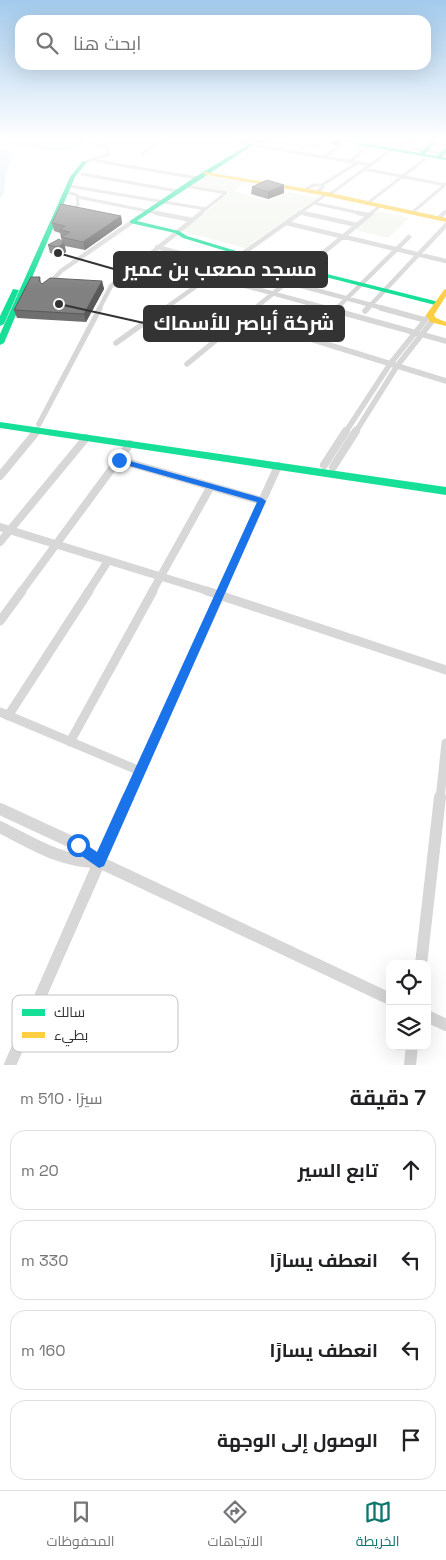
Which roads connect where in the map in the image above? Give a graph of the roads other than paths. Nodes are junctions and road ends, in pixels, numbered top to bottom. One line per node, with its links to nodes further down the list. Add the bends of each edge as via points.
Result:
1 (68, 189): 17 (street)
2 (63, 190): 31 (street)
3 (69, 190): 12 (street)
4 (73, 190): 13 (street)
5 (180, 190): 13 (street)
6 (189, 190): 18 (street, via 226,193)
7 (313, 190): 11 (street)
8 (313, 190): 11 (street)
9 (384, 190): 14 (street)
10 (440, 190): 22 (street)
11 (322, 191): 14 (street); 15 (street); 16 (street)
12 (78, 197): 19 (street, via 78,205); 21 (street)
13 (162, 201): 18 (street); 21 (street)
14 (369, 202): 22 (street)
15 (314, 203): 23 (street); 24 (street)
16 (380, 206): 24 (street); 25 (street)
17 (60, 208): 19 (street); 31 (street)
18 (206, 209): 26 (street)
19 (73, 210): 20 (street)
20 (79, 211)
21 (148, 211): 26 (street); 27 (street)
22 (414, 211): 25 (street)
23 (300, 212): 28 (street); 29 (street)
24 (369, 215): 29 (street)
25 (445, 218): 37 (street)
26 (192, 220): 30 (street)
27 (127, 221): 30 (street); 45 (street, via 61,271)
28 (286, 222): 32 (street); 36 (street)
29 (357, 225): 32 (street)
30 (177, 232): 34 (street); 36 (street, via 185,238)
31 (45, 233): 52 (street)
32 (343, 236): 35 (street); 41 (street)
33 (409, 238): 35 (street)
34 (157, 247): 38 (street); 40 (street)
35 (397, 250): 37 (street); 44 (street)
36 (241, 254): 40 (street); 41 (street)
37 (418, 255): 39 (street); 46 (street)
38 (143, 258): 42 (street); 71 (street, via 111,286)
39 (446, 261)
40 (225, 265): 42 (street); 43 (street)
41 (303, 270): 43 (street); 44 (street)
42 (209, 276): 48 (street); 63 (street)
43 (288, 282): 48 (street); 49 (street)
44 (360, 285): 46 (street); 49 (street)
45 (45, 288)
46 (384, 291): 50 (street); 51 (street)
47 (446, 292): 50 (street)
48 (274, 294): 53 (street); 57 (street)
49 (347, 298): 51 (street); 53 (street)
50 (441, 302): 56 (street); 58 (street, via 436,316)
51 (371, 304): 54 (street); 56 (street)
52 (11, 308): 59 (street); 64 (street)
53 (334, 310): 60 (street)
54 (365, 311)
55 (233, 315): 57 (street)
56 (429, 318): 58 (street); 60 (street); 61 (street)
57 (244, 319): 65 (street); 66 (street)
58 (446, 323)
59 (0, 324)
60 (414, 332): 61 (street); 66 (street)
61 (421, 334): 62 (street); 67 (street)
62 (446, 342)
63 (116, 343)
64 (0, 344)
65 (187, 364)
66 (390, 364): 67 (street); 76 (street)
67 (397, 366): 68 (street); 76 (street)
68 (446, 381)
69 (0, 418): 71 (street)
70 (0, 425): 71 (street)
71 (38, 427): 72 (street); 76 (street); 77 (street)
72 (86, 438): 73 (street); 83 (street)
73 (130, 444): 74 (street); 75 (street)
74 (119, 460): 79 (street); 85 (street)
75 (278, 466): 80 (street); 81 (street)
76 (328, 466): 78 (street)
77 (0, 476)
78 (446, 483)
79 (211, 486): 81 (street); 87 (street)
80 (446, 491)
81 (262, 501): 88 (street)
82 (0, 527): 83 (street)
83 (10, 530): 84 (street); 85 (street)
84 (0, 542)
85 (57, 545): 86 (street); 89 (street)
86 (108, 561): 87 (street); 91 (street)
87 (160, 577): 88 (street); 92 (street)
88 (219, 596): 90 (street); 94 (street)
89 (0, 621)
90 (446, 670)
91 (4, 714): 92 (street)
92 (70, 742): 94 (street)
93 (446, 743): 98 (street)
94 (140, 771): 97 (street)
95 (0, 809): 97 (street, via 78,845)
96 (0, 827): 97 (street, via 69,860)
97 (99, 862): 99 (street); 100 (street)
98 (421, 960)
99 (41, 995)
100 (386, 997)
101 (431, 1018): 102 (street)
102 (446, 1025)
103 (412, 1050): 106 (street)
104 (16, 1052): 105 (street)
105 (10, 1065)
106 (410, 1065)

